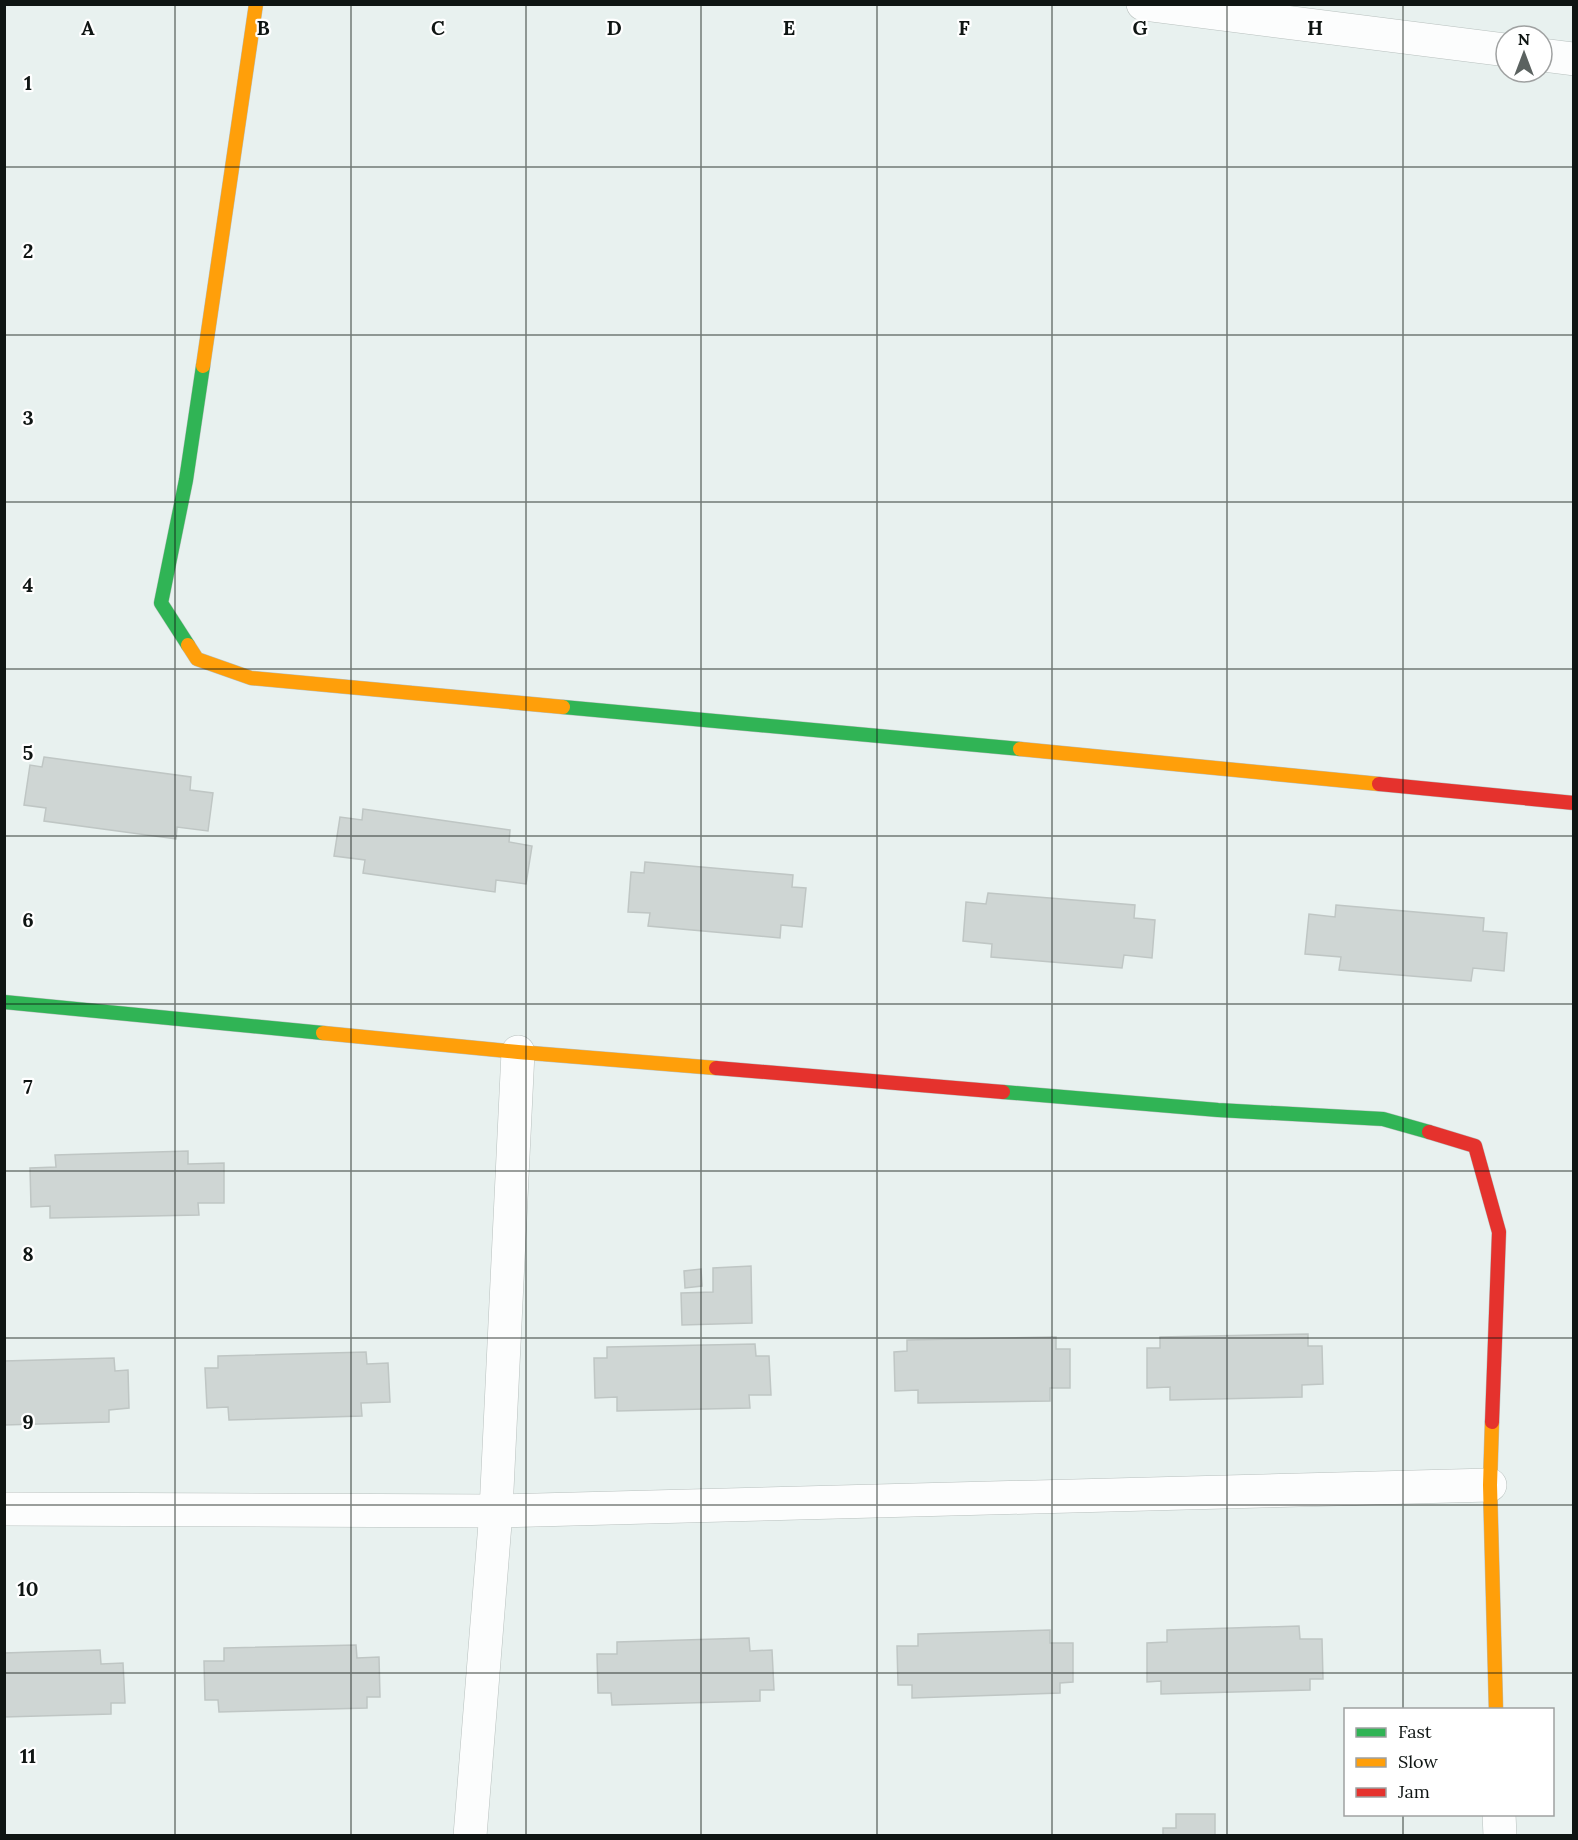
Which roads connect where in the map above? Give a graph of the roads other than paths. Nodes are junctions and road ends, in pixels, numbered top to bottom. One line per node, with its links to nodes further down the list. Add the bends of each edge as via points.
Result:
1 (256, 4): 7 (street, via 186,480 161,603 197,659 251,678)
2 (1143, 4): 3 (street)
3 (1231, 10): 4 (street)
4 (1494, 48)
5 (1554, 56): 6 (street)
6 (1574, 59)
7 (1574, 802)
8 (4, 1002): 9 (street)
9 (518, 1052): 10 (street, via 1218,1110 1383,1119 1475,1146 1499,1232); 12 (street)
10 (1490, 1485): 12 (street); 13 (street)
11 (4, 1509): 12 (street)
12 (496, 1511): 15 (street)
13 (1496, 1708)
14 (1499, 1816): 16 (street)
15 (470, 1836)
16 (1500, 1836)

